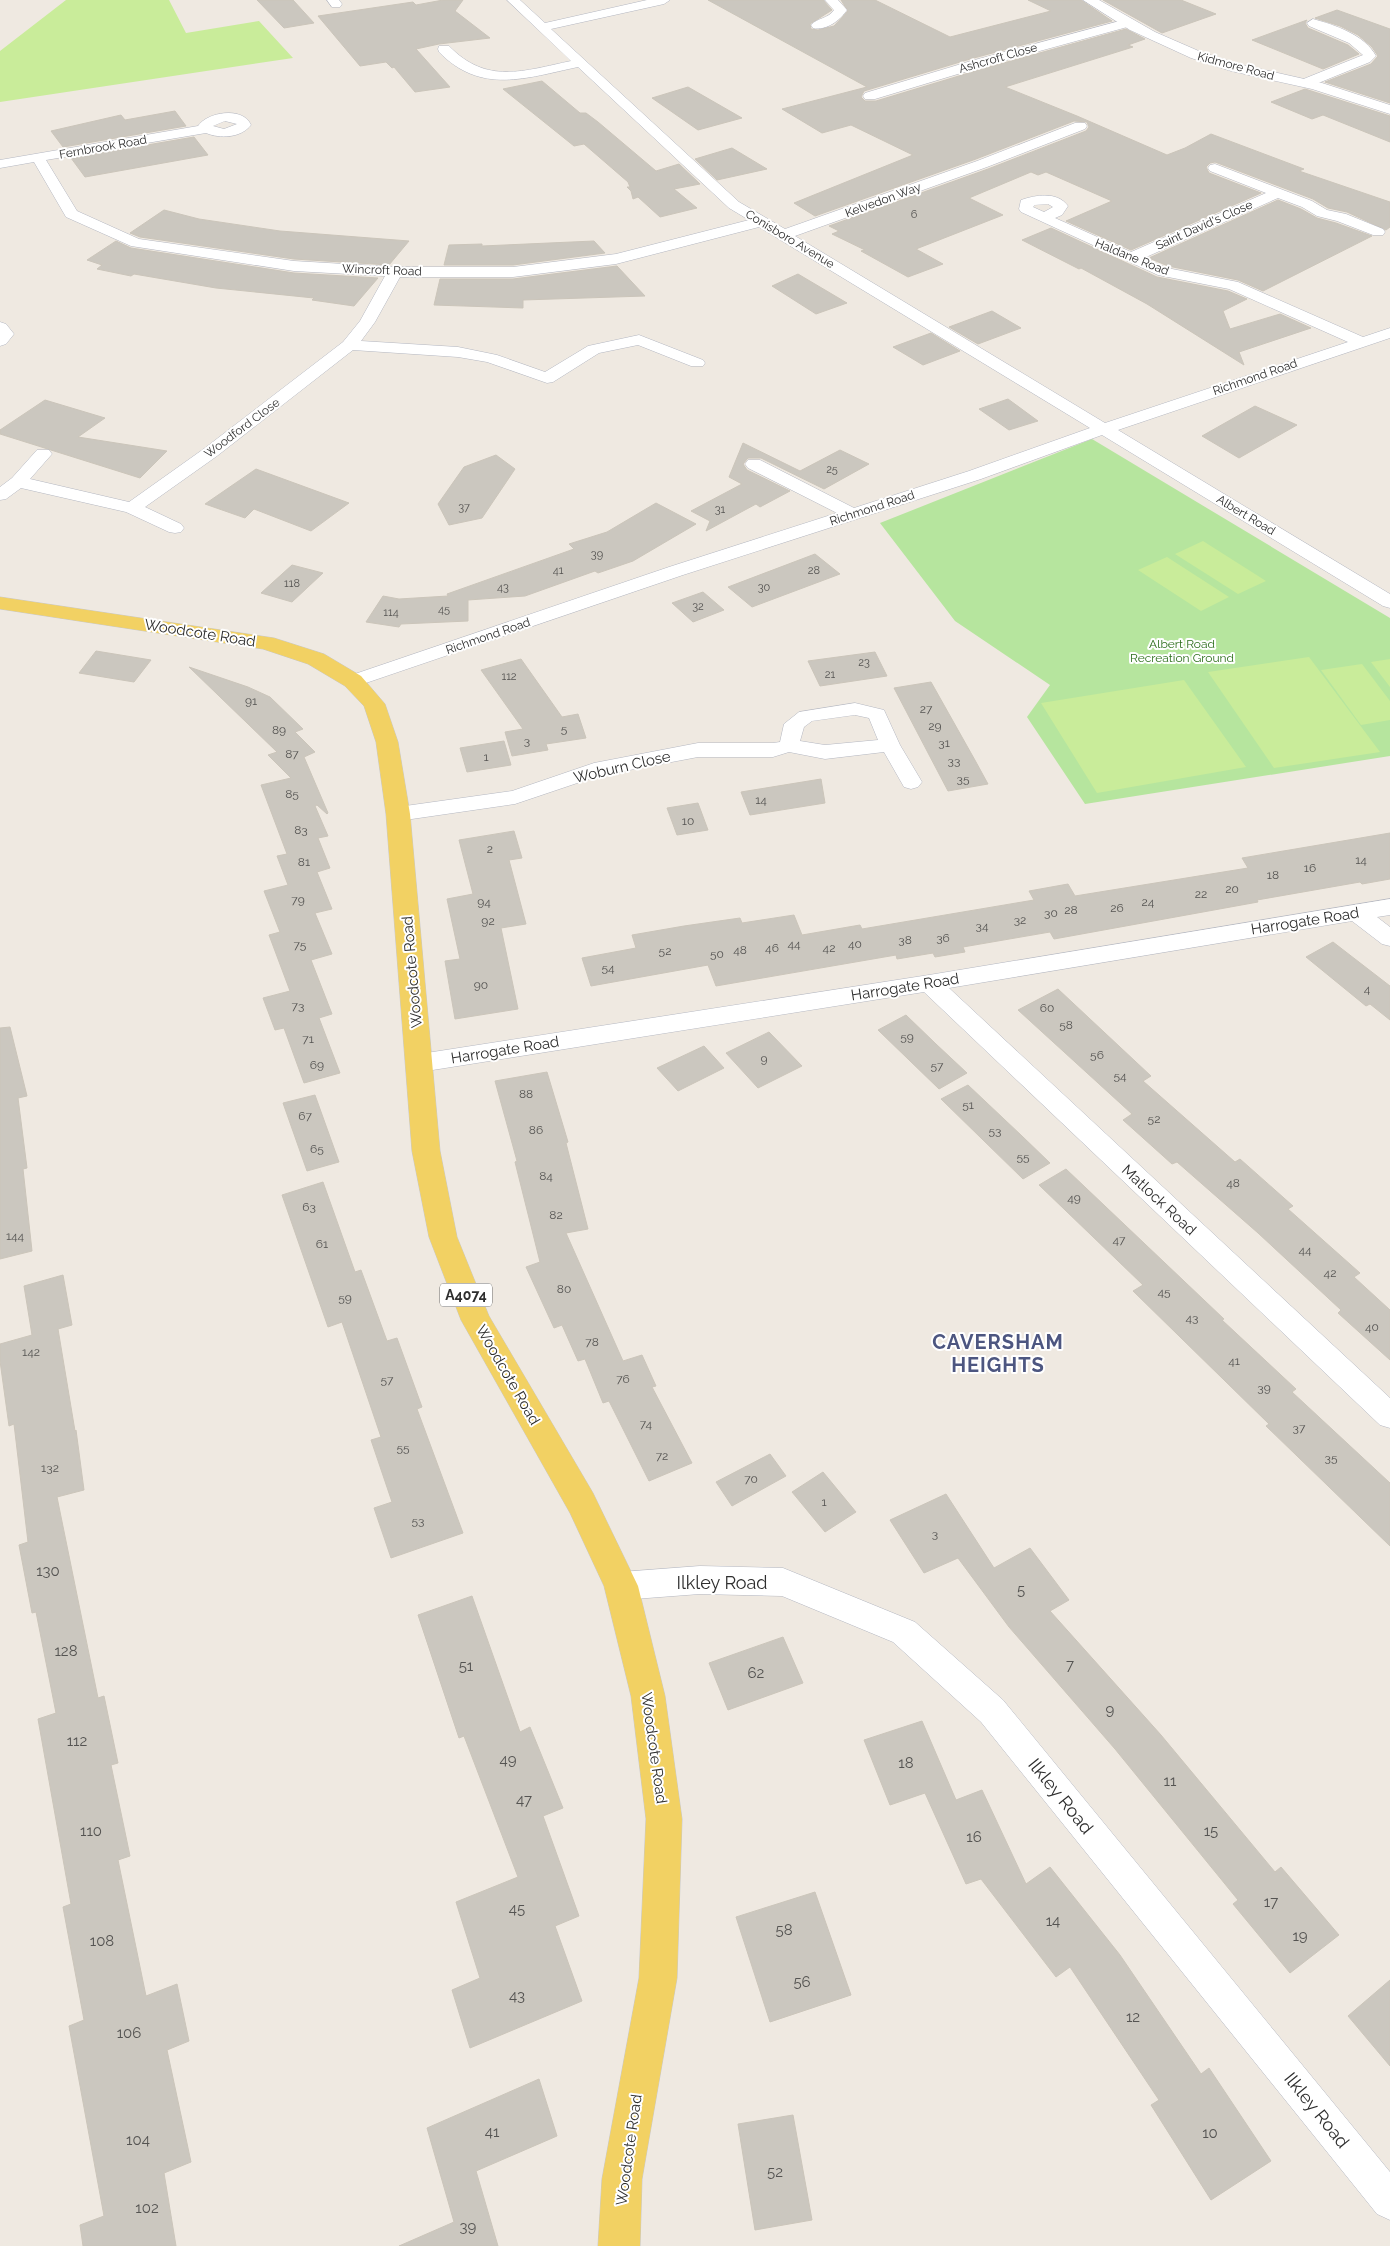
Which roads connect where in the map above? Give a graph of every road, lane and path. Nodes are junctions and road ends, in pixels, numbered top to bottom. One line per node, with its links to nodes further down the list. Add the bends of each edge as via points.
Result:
1 (513, 0): 8 (street, Conisboro Avenue)
2 (664, 0): 8 (street)
3 (831, 0): 7 (street, via 841,10 834,19)
4 (1090, 0): 5 (street, Kidmore Road)
5 (1128, 23): 11 (street, Kidmore Road, via 1154,39 1214,62); 12 (street, Ashcroft Close)
6 (1313, 23): 11 (street, via 1358,42 1367,48 1370,56)
7 (817, 25)
8 (542, 27): 10 (street, Conisboro Avenue)
9 (444, 49): 10 (street, via 462,66 497,75 519,75)
10 (582, 63): 23 (street, Conisboro Avenue, via 734,205)
11 (1306, 83): 13 (street, Kidmore Road)
12 (870, 96)
13 (1390, 110)
14 (1080, 126): 18 (street, Kelvedon Way)
15 (206, 129): 16 (street, Fernbrook Road)
16 (38, 158): 17 (street, Fernbrook Road); 27 (street, Wincroft Road, via 71,214 136,243 294,266)
17 (0, 164)
18 (982, 164): 20 (street); 25 (street, Kelvedon Way)
19 (1215, 168): 21 (street, Saint David's Close, via 1237,171)
20 (996, 171)
21 (1278, 193): 24 (street, Saint David's Close, via 1322,213); 26 (street, Saint David's Close)
22 (1043, 218): 26 (street, Haldane Road)
23 (760, 222): 25 (street, Conisboro Avenue); 27 (street, Wincroft Road, via 616,259 513,272)
24 (1378, 232)
25 (783, 235): 34 (street, Conisboro Avenue)
26 (1131, 258): 31 (street, Haldane Road, via 1163,272 1234,285)
27 (395, 272): 32 (street, Woodford Close, via 367,322)
28 (0, 328): 30 (street, via 6,334)
29 (1390, 333): 31 (street, Richmond Road)
30 (0, 341)
31 (1362, 342): 34 (street, Richmond Road)
32 (349, 345): 33 (street, via 458,352 491,358 547,378 594,349 638,340); 39 (street, Woodford Close, via 226,441)
33 (697, 363)
34 (1103, 429): 40 (street, Richmond Road, via 975,475); 42 (street, Albert Road)
35 (43, 454): 37 (street)
36 (754, 464): 40 (street)
37 (18, 482): 38 (street); 39 (street)
38 (0, 496)
39 (132, 508): 41 (street)
40 (852, 514): 44 (street, Richmond Road)
41 (175, 528)
42 (1390, 602)
43 (0, 603): 44 (main road, Woodcote Road / A4074, via 266,644 316,659)
44 (353, 681): 48 (main road, Woodcote Road / A4074, via 374,704 387,742)
45 (890, 745): 46 (street, Woburn Close, via 825,752); 46 (street, via 877,714 855,709 806,716 794,724); 47 (street)
46 (790, 746): 48 (street, Woburn Close, via 773,750 698,750 594,770 515,797)
47 (911, 782)
48 (398, 814): 53 (main road, Woodcote Road / A4074)
49 (1390, 907): 50 (street, Harrogate Road)
50 (1356, 912): 51 (street); 52 (street, Harrogate Road)
51 (1390, 938)
52 (929, 983): 53 (street, Harrogate Road); 54 (street, Matlock Road)
53 (420, 1063): 55 (main road, Woodcote Road / A4074, via 426,1151 443,1236 476,1320 582,1503)
54 (1390, 1416)
55 (621, 1586): 56 (street, Ilkley Road, via 700,1580 784,1582 904,1632 992,1711); 57 (main road, Woodcote Road / A4074, via 648,1696 664,1818 658,1978 622,2179)
56 (1390, 2201)
57 (619, 2246)

